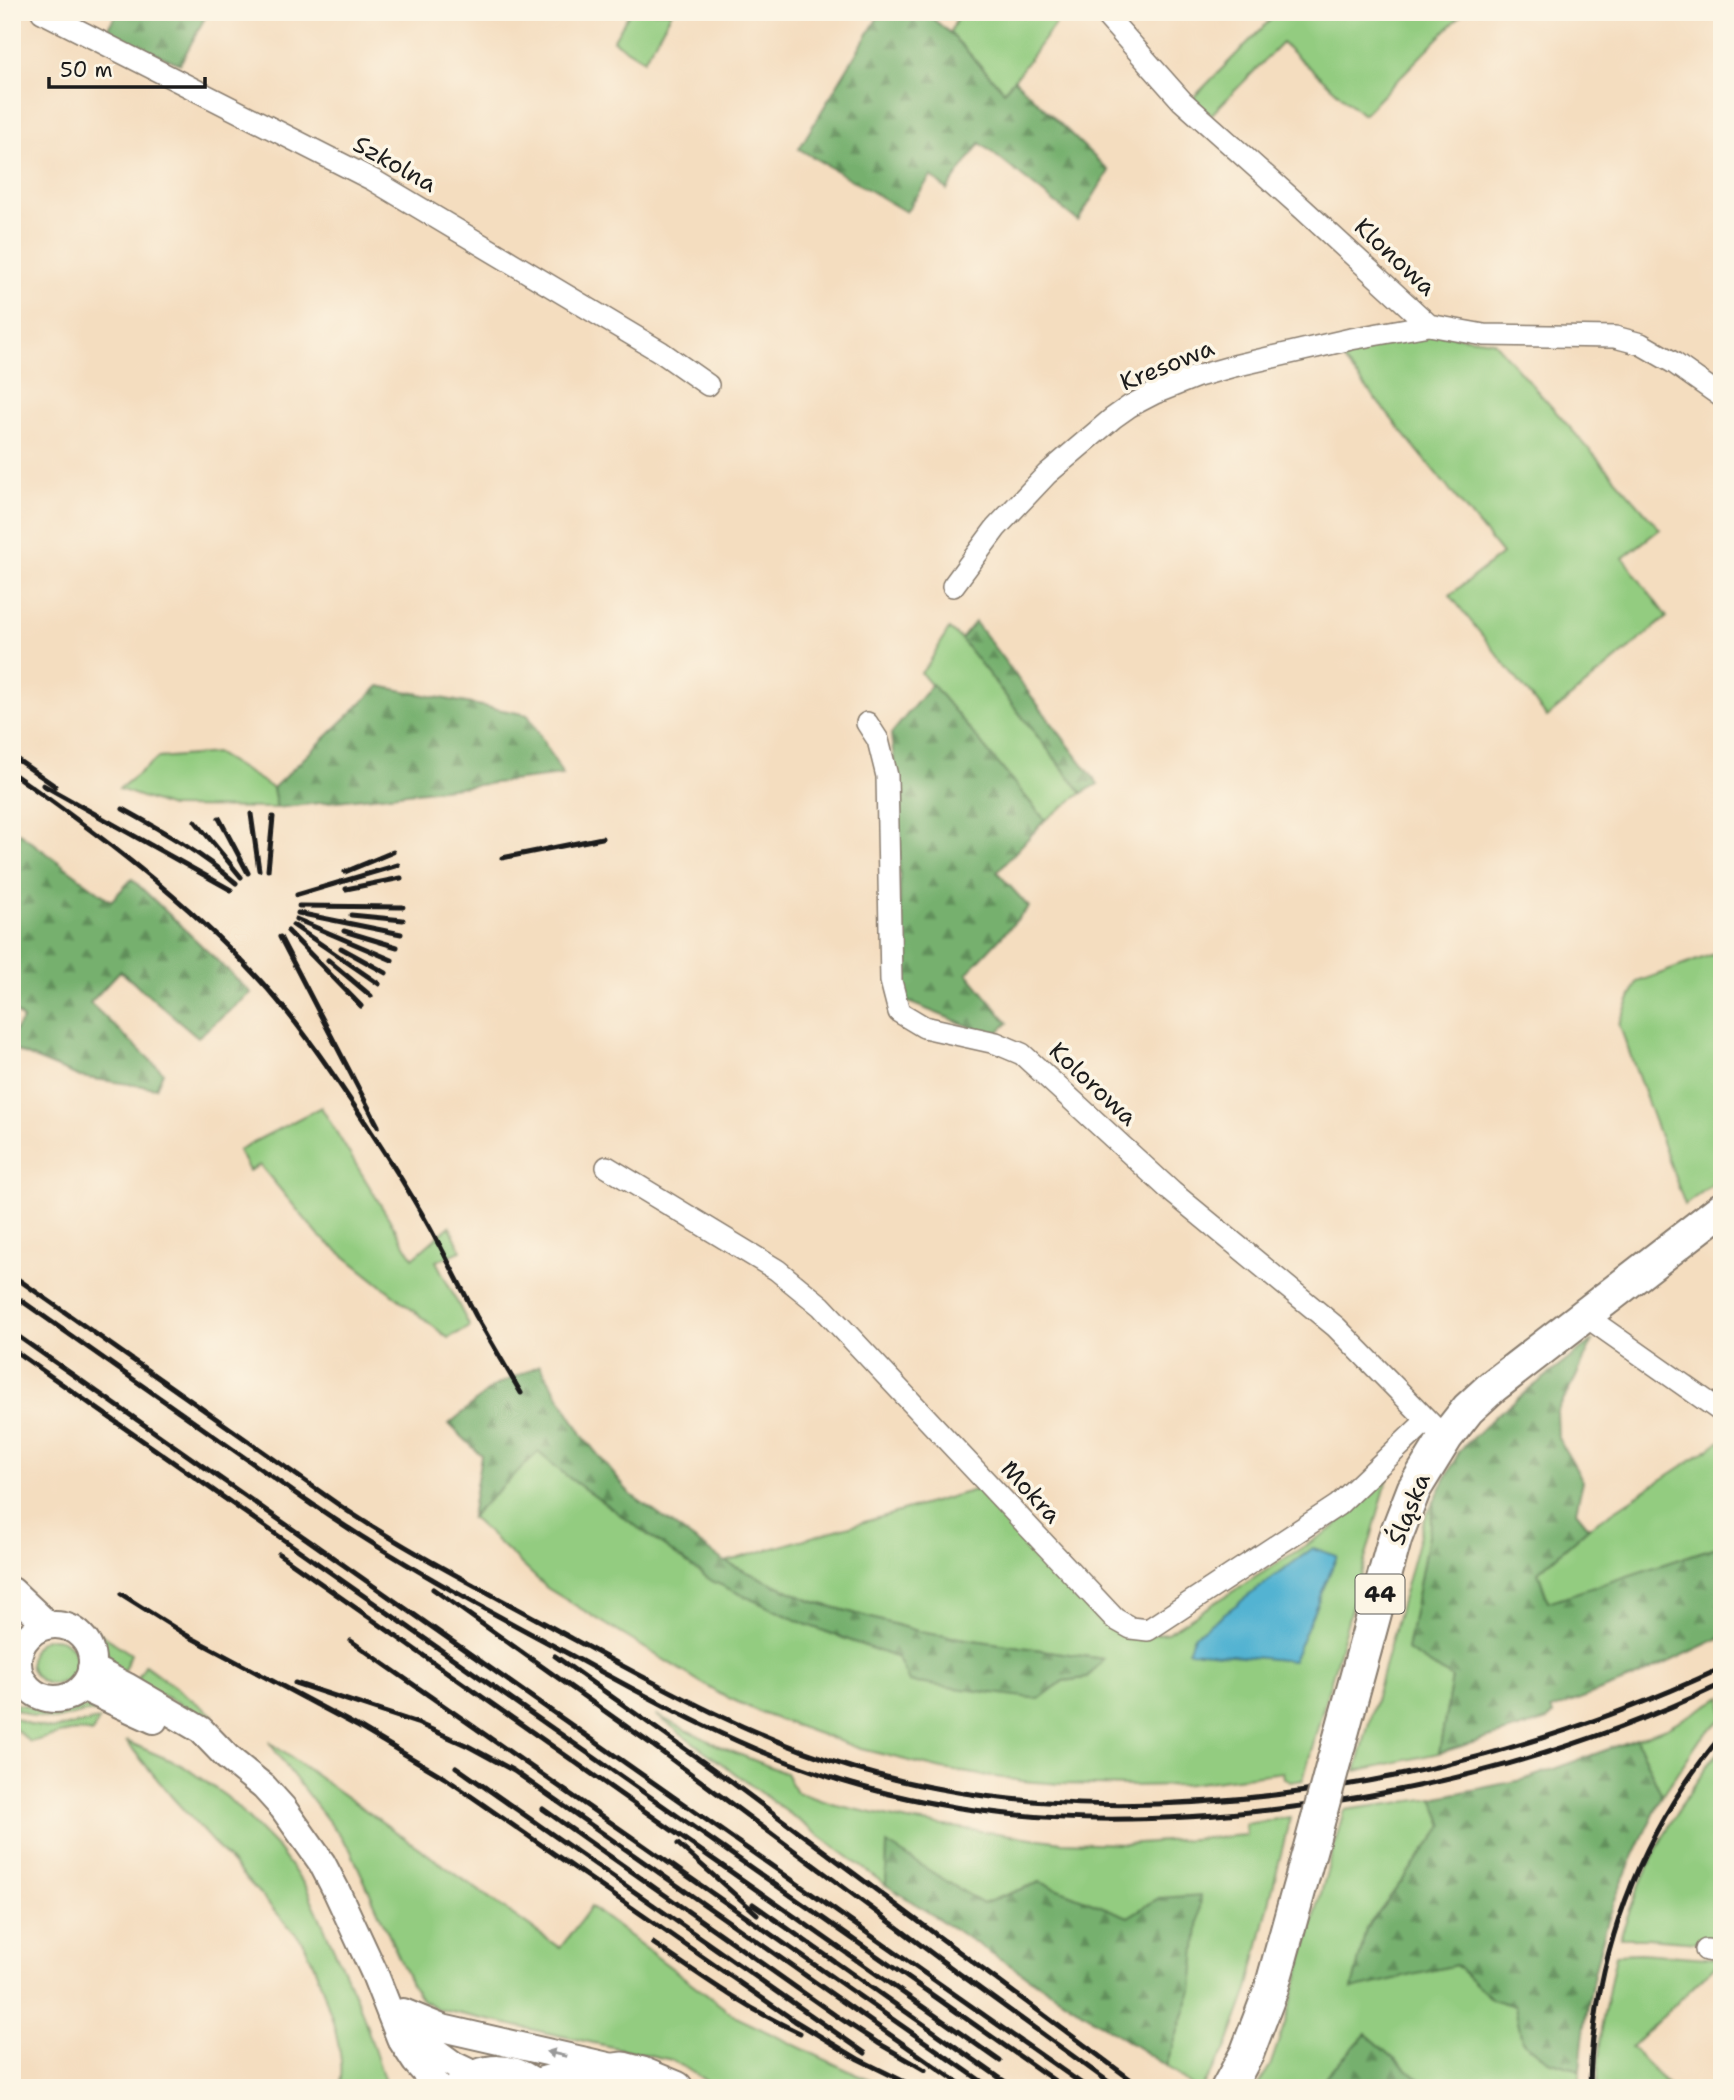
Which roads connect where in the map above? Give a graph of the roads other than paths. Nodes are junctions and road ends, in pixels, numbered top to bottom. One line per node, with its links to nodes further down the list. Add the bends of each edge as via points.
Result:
1 (42, 12): 4 (street, Szkolna, via 373,180 661,352)
2 (1103, 12): 3 (street, Klonowa, via 1182,101)
3 (1429, 325): 5 (street, Klonowa, via 1484,334 1615,337 1641,344); 6 (street, Kresowa, via 1234,366 1185,381 1130,406 1047,474 996,528)
4 (708, 385)
5 (1722, 397)
6 (953, 586)
7 (867, 723): 12 (street, Kolorowa, via 878,740 887,776 891,981 898,1012 925,1027 996,1043 1022,1054 1172,1192 1336,1327)
8 (607, 1167): 12 (street, Mokra, via 777,1270 821,1306 1115,1619 1131,1628 1148,1630 1338,1505)
9 (1722, 1209): 10 (main road, Śląska / 44)
10 (1584, 1315): 11 (street); 12 (main road, Śląska / 44, via 1468,1409)
11 (1722, 1412)
12 (1436, 1429): 25 (main road, Śląska / 44, bridge, via 1395,1538 1271,1990)
13 (12, 1591): 14 (street)
14 (48, 1626): 15 (street); 16 (street, via 66,1627 83,1639 92,1658)
15 (18, 1635): 16 (street, via 19,1674 38,1696 61,1699 73,1695)
16 (87, 1678): 17 (street, via 227,1757 264,1787 309,1844 336,1890)
17 (401, 2025): 18 (street, one-way to 17, via 442,2028); 19 (street); 22 (street); 23 (street, via 415,2061)
18 (623, 2069): 20 (main road); 21 (main road, via 574,2075)
19 (469, 2082): 21 (main road, via 492,2072 507,2072)
20 (671, 2085): 24 (main road, via 606,2084)
21 (535, 2087)
22 (411, 2088)
23 (439, 2088)
24 (595, 2088)
25 (1228, 2088)

